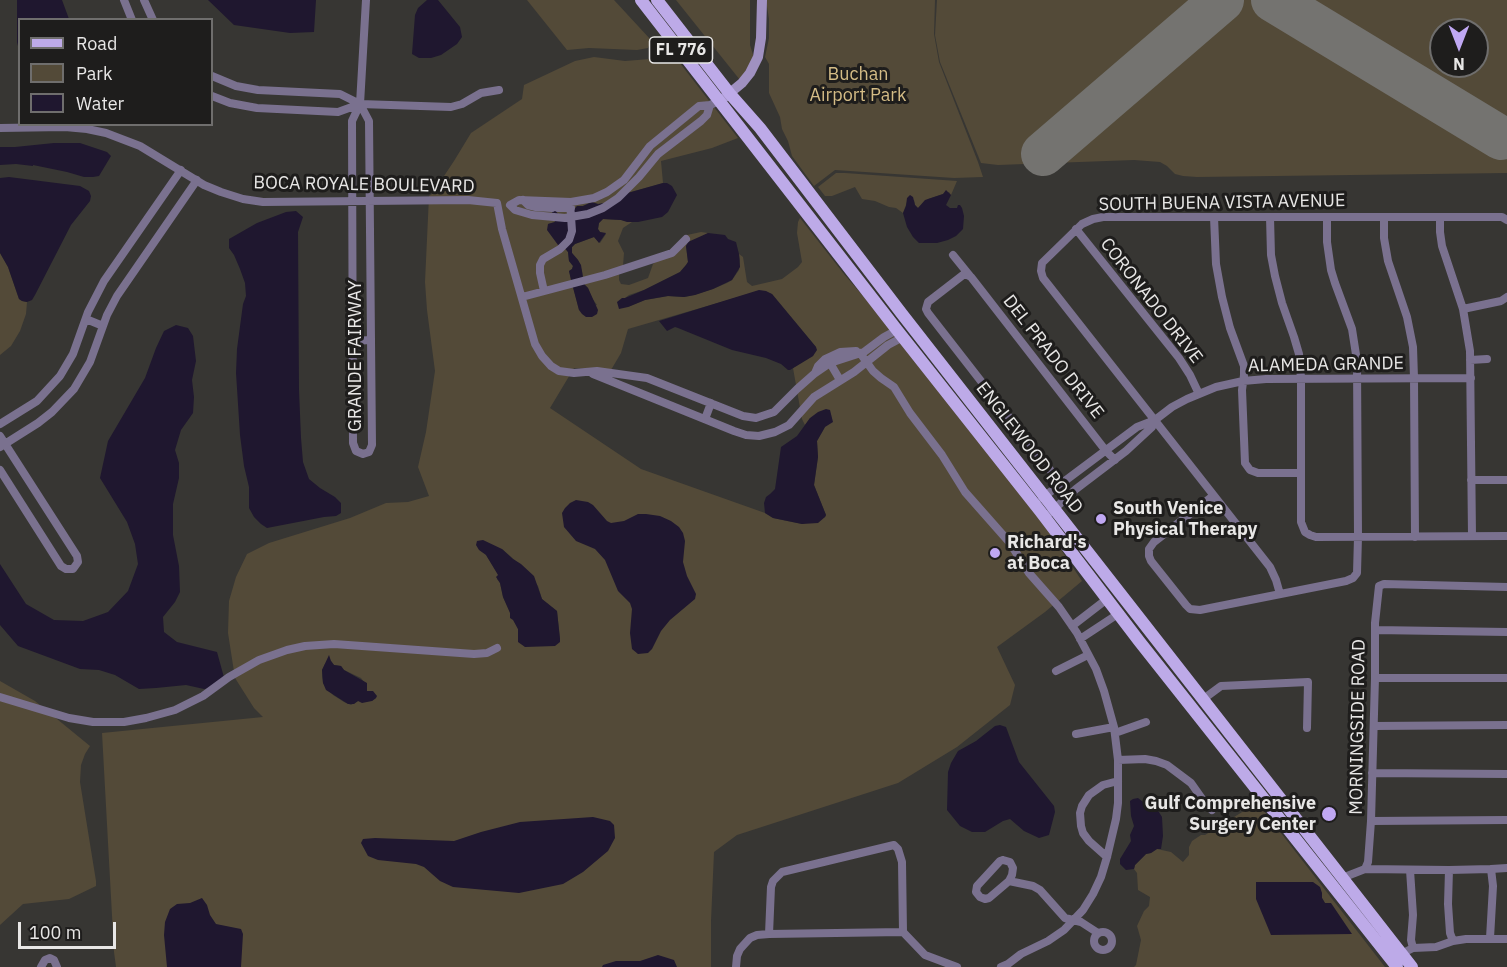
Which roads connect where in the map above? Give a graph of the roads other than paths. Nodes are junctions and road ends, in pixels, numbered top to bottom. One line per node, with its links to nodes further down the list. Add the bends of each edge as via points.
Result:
1 (124, 0): 7 (street)
2 (144, 0): 8 (street)
3 (366, 0): 13 (street)
4 (641, 0): 12 (main road, FL 776)
5 (657, 0): 12 (main road, FL 776)
6 (762, 0): 12 (street, via 758,57 742,83)
7 (131, 18)
8 (152, 18)
9 (213, 75): 13 (street, via 258,90 340,94)
10 (499, 90): 13 (street, via 481,93 451,107)
11 (213, 96): 13 (street, via 257,108 338,112)
12 (720, 100): 22 (street, via 699,106 650,146 624,180 607,192); 24 (street, via 701,121 658,154 618,198 603,208); 41 (main road, ENGLEWOOD ROAD / FL 776); 51 (main road, ENGLEWOOD ROAD / FL 776, via 760,128)
13 (360, 105): 18 (street, GRANDE FAIRWAY, via 352,121); 19 (street, GRANDE FAIRWAY, via 369,121)
14 (0, 128): 15 (street, BOCA ROYALE BOULEVARD, via 65,126 96,130 140,146)
15 (181, 170): 16 (street, BOCA ROYALE BOULEVARD); 39 (street, via 104,280)
16 (197, 180): 18 (street, BOCA ROYALE BOULEVARD, via 221,192 263,202); 40 (street, via 124,284)
17 (523, 200): 21 (street); 22 (street); 23 (street)
18 (352, 201): 19 (street, BOCA ROYALE BOULEVARD); 43 (street, GRANDE FAIRWAY)
19 (370, 201): 20 (street, BOCA ROYALE BOULEVARD); 42 (street, GRANDE FAIRWAY)
20 (497, 203): 21 (street); 36 (street, BOCA ROYALE BOULEVARD)
21 (510, 205): 23 (street, via 515,210)
22 (570, 205): 23 (street); 24 (street)
23 (536, 211): 24 (street, via 558,218)
24 (571, 217): 35 (street, via 569,240 540,265)
25 (1214, 217): 26 (street, SOUTH BUENA VISTA AVENUE); 31 (street, SOUTH BUENA VISTA AVENUE, via 1103,217); 57 (street, via 1218,277 1226,316 1243,362)
26 (1270, 217): 27 (street, SOUTH BUENA VISTA AVENUE); 54 (street, via 1275,276 1297,346)
27 (1327, 217): 28 (street, SOUTH BUENA VISTA AVENUE); 55 (street, via 1330,263 1354,337)
28 (1384, 217): 29 (street, SOUTH BUENA VISTA AVENUE); 52 (street, via 1388,261 1410,330)
29 (1440, 217): 30 (street, SOUTH BUENA VISTA AVENUE, via 1496,216); 38 (street, via 1442,246)
30 (1507, 220)
31 (1076, 229): 58 (street, CORONADO DRIVE, via 1179,358); 61 (street, SOUTH BUENA VISTA AVENUE, via 1044,260 1042,276)
32 (686, 238): 35 (street, via 672,253)
33 (953, 255): 34 (street, DEL PRADO DRIVE)
34 (969, 276): 65 (street, DEL PRADO DRIVE); 71 (street, via 962,276 928,302 926,309)
35 (544, 291): 36 (street)
36 (522, 297): 49 (street, BOCA ROYALE BOULEVARD, via 542,356 560,371)
37 (1507, 297): 38 (street)
38 (1463, 309): 46 (street)
39 (86, 319): 40 (street); 62 (street, via 70,359 55,382 37,401)
40 (103, 326): 64 (street, via 90,362 74,389 38,423)
41 (900, 334): 44 (street, BOCA ROYALE BOULEVARD, via 884,337); 47 (street, BOCA ROYALE BOULEVARD); 51 (main road, via 903,329 912,334 942,373); 73 (main road, ENGLEWOOD ROAD / FL 776)
42 (371, 340): 43 (street); 43 (street, GRANDE FAIRWAY, via 372,442 369,452 363,454 356,451 353,443)
43 (353, 341)
44 (862, 353): 47 (street); 48 (street, BOCA ROYALE BOULEVARD); 50 (street, via 840,352 825,359)
45 (1486, 359): 46 (street)
46 (1470, 360): 53 (street)
47 (866, 362): 56 (street, BOCA ROYALE BOULEVARD); 85 (street, via 894,387 965,492 1010,543)
48 (830, 363): 50 (street, BOCA ROYALE BOULEVARD); 56 (street)
49 (586, 372): 59 (street, BOCA ROYALE BOULEVARD, via 647,378); 60 (street, BOCA ROYALE BOULEVARD)
50 (814, 374): 59 (street, BOCA ROYALE BOULEVARD, via 774,412 763,417 743,416)
51 (952, 378): 73 (main road, ENGLEWOOD ROAD / FL 776)
52 (1414, 378): 53 (street, ALAMEDA GRANDE); 55 (street, ALAMEDA GRANDE); 78 (street)
53 (1471, 378): 69 (street)
54 (1301, 379): 55 (street, ALAMEDA GRANDE); 57 (street, ALAMEDA GRANDE); 68 (street)
55 (1358, 379): 77 (street)
56 (840, 380): 60 (street, BOCA ROYALE BOULEVARD, via 814,397 789,425 775,432 746,435)
57 (1243, 381): 58 (street, ALAMEDA GRANDE); 68 (street, via 1246,465 1258,473)
58 (1199, 394): 61 (street, ALAMEDA GRANDE)
59 (711, 403): 60 (street)
60 (705, 419)
61 (1155, 420): 65 (street, via 1137,427); 66 (street); 72 (street, SOUTH BUENA VISTA AVENUE)
62 (0, 424)
63 (0, 436): 64 (street)
64 (2, 445): 67 (street, via 77,556 73,569 61,566)
65 (1106, 451): 66 (street, DEL PRADO DRIVE); 71 (street)
66 (1115, 460): 74 (street)
67 (0, 470)
68 (1301, 473): 77 (street, via 1301,525 1305,532 1316,537)
69 (1471, 480): 70 (street); 75 (street)
70 (1507, 480)
71 (1061, 484): 73 (street)
72 (1213, 496): 80 (street, SOUTH BUENA VISTA AVENUE, via 1270,567); 80 (street, via 1153,543 1151,561 1192,610)
73 (1039, 500): 74 (main road, ENGLEWOOD ROAD / FL 776)
74 (1049, 513): 81 (main road, ENGLEWOOD ROAD / FL 776); 82 (main road, ENGLEWOOD ROAD / FL 776)
75 (1472, 536): 76 (street); 78 (street)
76 (1507, 536)
77 (1358, 537): 78 (street); 80 (street, via 1358,571 1353,578)
78 (1415, 537)
79 (1507, 586): 86 (street, MORNINGSIDE ROAD, via 1380,585)
80 (1280, 594)
81 (1122, 597): 82 (main road); 95 (main road, ENGLEWOOD ROAD / FL 776)
82 (1112, 606): 83 (street); 84 (street); 125 (main road, ENGLEWOOD ROAD / FL 776)
83 (1090, 612): 84 (street); 85 (street)
84 (1099, 626): 88 (street)
85 (1072, 627): 88 (street)
86 (1375, 630): 87 (street); 92 (street, MORNINGSIDE ROAD)
87 (1507, 632)
88 (1080, 639): 90 (street)
89 (497, 648): 94 (street, via 474,654 334,644 296,648 250,664 175,710 124,722 69,718)
90 (1088, 655): 91 (street); 100 (street, via 1104,691)
91 (1056, 670)
92 (1375, 678): 93 (street); 98 (street, MORNINGSIDE ROAD)
93 (1507, 678)
94 (0, 697)
95 (1202, 700): 99 (street, via 1221,686 1308,682); 115 (main road, ENGLEWOOD ROAD / FL 776)
96 (1146, 722): 100 (street)
97 (1507, 725): 98 (street)
98 (1374, 726): 103 (street, MORNINGSIDE ROAD)
99 (1307, 728)
100 (1114, 730): 101 (street); 102 (street)
101 (1076, 734)
102 (1118, 760): 105 (street); 106 (street, via 1145,759 1167,765 1191,783)
103 (1372, 773): 104 (street); 108 (street, MORNINGSIDE ROAD)
104 (1507, 774)
105 (1118, 781): 109 (street, via 1116,819); 109 (street, via 1103,784 1089,795 1080,813 1083,833)
106 (1212, 810)
107 (1507, 820): 108 (street)
108 (1371, 821): 111 (street, MORNINGSIDE ROAD)
109 (1107, 857): 117 (street, via 1093,894)
110 (1507, 868): 112 (street)
111 (1365, 869): 113 (street); 115 (street)
112 (1491, 869): 114 (street); 121 (street)
113 (1410, 870): 114 (street); 124 (street)
114 (1449, 870): 123 (street)
115 (1342, 878): 125 (main road, ENGLEWOOD ROAD / FL 776)
116 (1009, 881): 116 (street, via 1012,864 1000,861 976,892 989,898); 117 (street, via 1040,890 1065,918)
117 (1073, 921): 119 (street); 130 (street, via 1048,941)
118 (903, 932): 120 (street); 120 (street, via 903,867 901,854 894,845 782,872 771,887); 129 (street, via 925,955)
119 (1098, 933)
120 (769, 934): 128 (street, via 744,943)
121 (1490, 938): 122 (street); 123 (street)
122 (1507, 939)
123 (1453, 941): 124 (street)
124 (1413, 948): 125 (street, via 1405,952)
125 (1400, 962): 131 (main road, ENGLEWOOD ROAD / FL 776)
126 (41, 967): 127 (street, via 46,959 54,960)
127 (57, 967)
128 (736, 967)
129 (957, 967)
130 (1001, 967)
131 (1412, 967)

